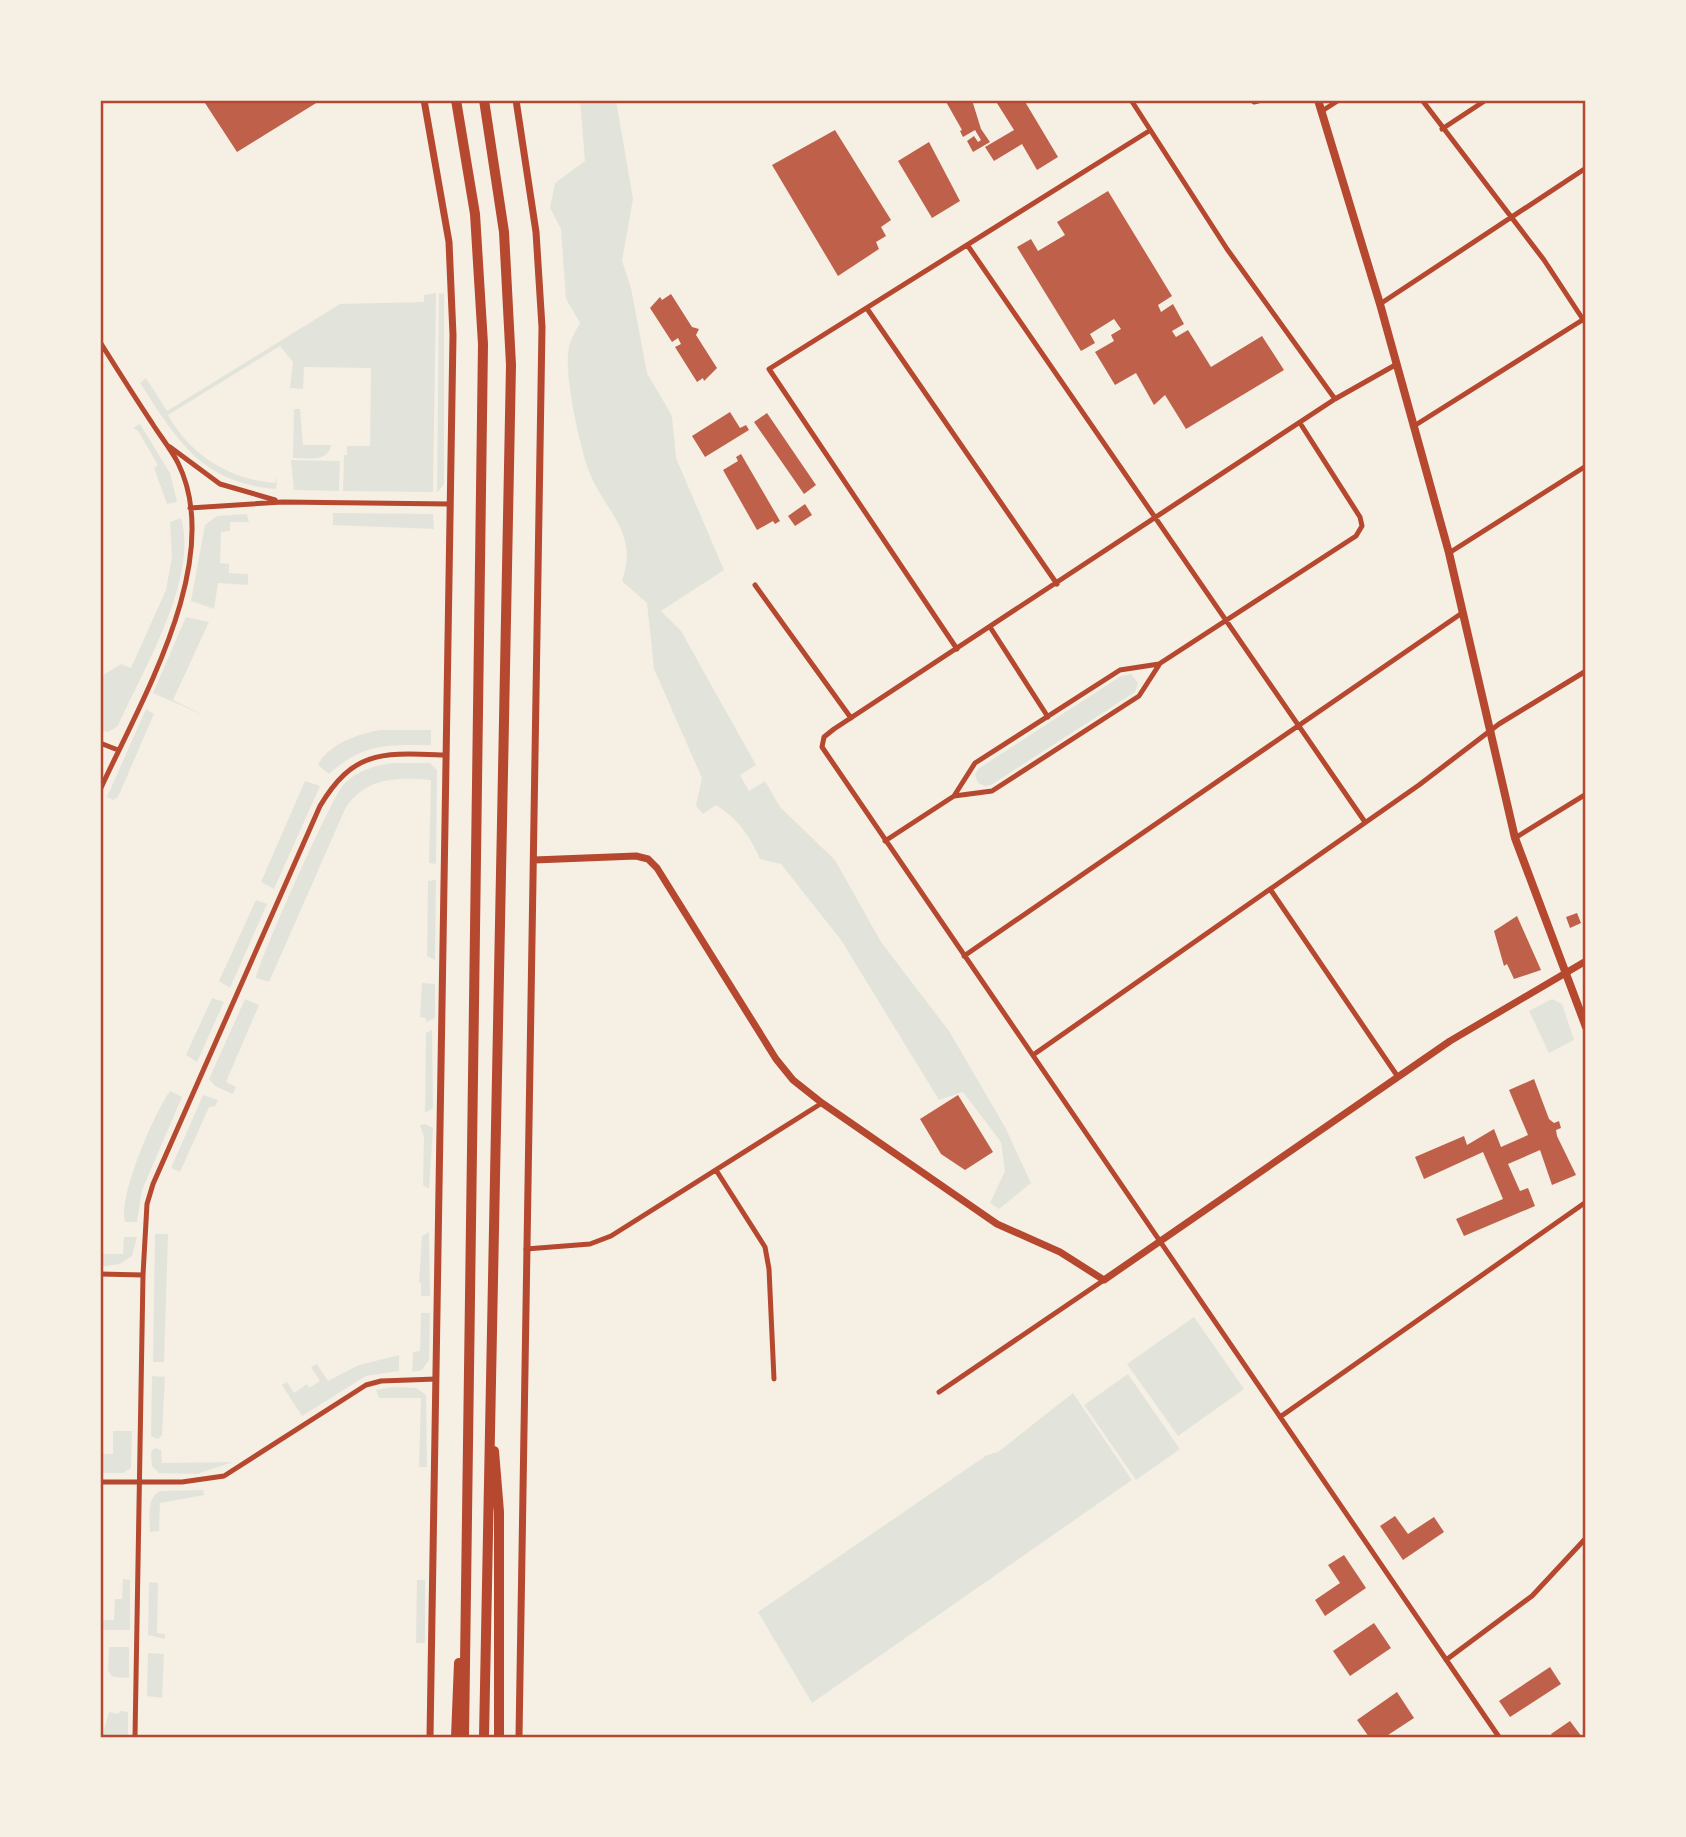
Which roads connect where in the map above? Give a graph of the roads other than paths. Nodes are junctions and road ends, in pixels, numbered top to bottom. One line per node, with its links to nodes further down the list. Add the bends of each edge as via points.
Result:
1 (424, 100): 29 (street, via 449,242 453,335)
2 (456, 100): 78 (highway, via 475,214 483,344)
3 (484, 100): 72 (highway, via 504,232 510,351)
4 (516, 100): 54 (street, via 536,232 542,327)
5 (1131, 100): 14 (street)
6 (1262, 100): 11 (street)
7 (1318, 100): 12 (main road)
8 (1339, 100): 12 (street)
9 (1422, 100): 13 (street)
10 (1486, 100): 13 (street)
11 (1254, 102)
12 (1322, 111): 18 (main road)
13 (1442, 129): 16 (street)
14 (1149, 131): 17 (street); 23 (street)
15 (1586, 169): 16 (street)
16 (1510, 218): 18 (street); 20 (street)
17 (968, 246): 19 (street); 31 (street)
18 (1380, 304): 22 (main road)
19 (868, 310): 33 (street); 38 (street, via 769,369)
20 (1585, 320): 25 (street)
21 (100, 342): 26 (street)
22 (1397, 364): 23 (street); 25 (main road)
23 (1335, 399): 24 (street)
24 (1300, 423): 31 (street); 36 (street, via 1360,517 1360,531)
25 (1414, 426): 32 (main road)
26 (165, 443): 28 (street, via 220,484); 30 (street, via 178,463)
27 (1586, 466): 32 (street)
28 (282, 502): 29 (street); 30 (street)
29 (450, 504): 47 (street)
30 (190, 508): 46 (street, via 186,589)
31 (1156, 518): 33 (street); 36 (street)
32 (1449, 553): 35 (main road)
33 (1057, 584): 37 (street)
34 (755, 585): 42 (street)
35 (1462, 613): 43 (street); 44 (main road)
36 (1225, 621): 39 (street); 43 (street)
37 (990, 628): 38 (street); 41 (street)
38 (957, 649): 42 (street)
39 (1159, 664): 41 (street, via 1120,670); 50 (street, via 1139,696 992,791)
40 (1586, 671): 44 (street)
41 (1048, 717): 50 (street, via 975,763)
42 (851, 718): 53 (street, via 823,740 824,752)
43 (1298, 727): 51 (street); 56 (street)
44 (1489, 733): 51 (street); 52 (main road)
45 (100, 743): 46 (street)
46 (118, 750): 48 (street)
47 (445, 755): 68 (street, via 398,754 367,760 349,768 320,807 153,1184 147,1204); 70 (street)
48 (100, 790)
49 (1586, 794): 52 (street)
50 (954, 796): 53 (street)
51 (1365, 821): 55 (street)
52 (1515, 838): 58 (main road)
53 (885, 841): 56 (street)
54 (534, 860): 62 (street, via 636,856 653,862 776,1059); 66 (street)
55 (1270, 889): 60 (street); 61 (street)
56 (964, 956): 60 (street)
57 (1586, 961): 58 (street)
58 (1566, 975): 59 (main road); 61 (street, via 1450,1041)
59 (1586, 1027)
60 (1033, 1055): 65 (street)
61 (1399, 1078): 65 (street)
62 (822, 1104): 63 (street); 69 (street, via 997,1224 1060,1252)
63 (716, 1170): 66 (street, via 611,1236 590,1244); 71 (street, via 765,1247)
64 (1586, 1202): 74 (street)
65 (1159, 1242): 69 (street); 74 (street)
66 (526, 1249): 86 (street)
67 (100, 1274): 68 (street)
68 (143, 1275): 76 (street)
69 (1104, 1280): 73 (street)
70 (436, 1379): 76 (street, via 366,1385 224,1476 206,1481); 81 (street)
71 (774, 1379)
72 (490, 1385): 84 (highway); 85 (highway, via 499,1513)
73 (939, 1392)
74 (1280, 1417): 79 (street)
75 (100, 1482): 76 (street)
76 (142, 1482): 80 (street)
77 (1586, 1538): 79 (street, via 1532,1596)
78 (464, 1586): 82 (highway); 83 (highway)
79 (1446, 1660): 87 (street)
80 (135, 1737)
81 (430, 1737)
82 (456, 1737)
83 (464, 1737)
84 (484, 1737)
85 (499, 1737)
86 (519, 1737)
87 (1499, 1737)

